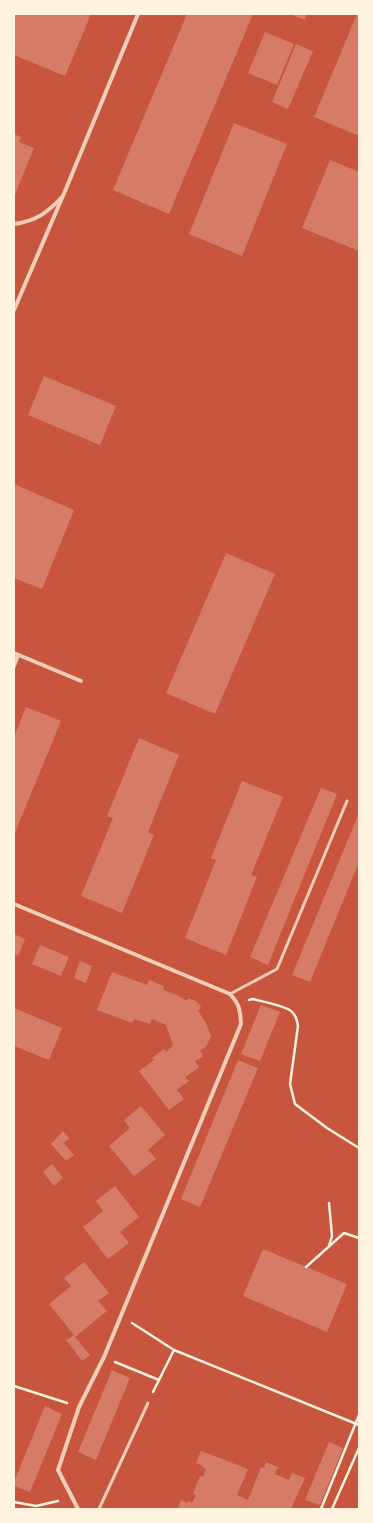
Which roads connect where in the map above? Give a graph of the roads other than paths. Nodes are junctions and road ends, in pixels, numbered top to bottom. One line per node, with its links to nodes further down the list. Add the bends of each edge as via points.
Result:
1 (138, 14): 2 (street)
2 (63, 196): 3 (street, via 48,212 28,222); 4 (street)
3 (14, 224)
4 (14, 310)
5 (16, 654): 6 (street); 7 (street)
6 (14, 666)
7 (82, 681)
8 (347, 801): 10 (lane, via 277,969)
9 (14, 904): 10 (street)
10 (230, 994): 12 (street, via 238,1003 241,1024 104,1357 79,1407 58,1470)
11 (148, 1403): 13 (lane)
12 (78, 1509)
13 (99, 1509)

